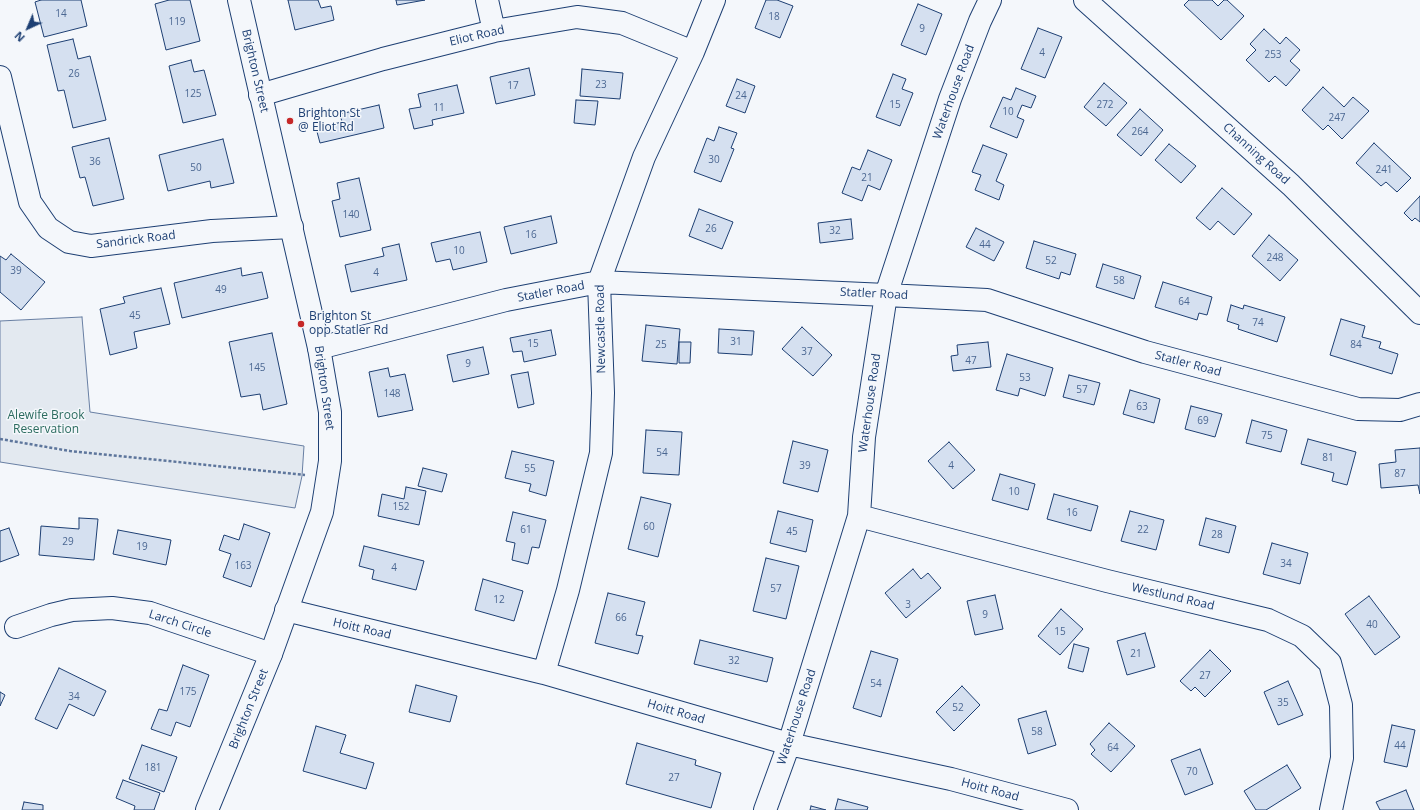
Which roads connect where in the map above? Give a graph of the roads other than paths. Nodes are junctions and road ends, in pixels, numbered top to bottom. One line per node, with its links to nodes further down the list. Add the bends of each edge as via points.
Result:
1 (239, 0): 9 (street, Brighton Street)
2 (487, 0): 6 (street)
3 (714, 0): 7 (street, Newcastle Road)
4 (990, 0): 12 (street, Waterhouse Road, via 950,99)
5 (1086, 0): 13 (street, Channing Road, via 1291,185)
6 (494, 31): 7 (street, Eliot Road, via 577,17 622,23); 9 (street, Eliot Road, via 383,59)
7 (693, 52): 11 (street, Newcastle Road, via 644,157)
8 (0, 77): 10 (street, Sandrick Road, via 30,202 48,228 69,242 91,246 212,231)
9 (260, 95): 10 (street, Brighton Street)
10 (292, 227): 14 (street, Brighton Street)
11 (599, 282): 12 (street, Statler Road); 14 (street, Statler Road, via 506,300); 20 (street, Newcastle Road, via 603,393 600,453 568,590)
12 (886, 295): 15 (street, Statler Road, via 987,300 1145,352 1358,409 1400,410); 16 (street, Waterhouse Road, via 864,437)
13 (1420, 314)
14 (319, 348): 17 (street, Brighton Street, via 330,412 328,478 322,512)
15 (1420, 404)
16 (859, 516): 21 (street, Waterhouse Road); 25 (street, Westlund Road, via 1268,620 1302,636 1330,663 1341,705 1342,758)
17 (286, 610): 19 (street, Brighton Street); 20 (street, Hoitt Road)
18 (16, 627): 19 (street, Larch Circle, via 72,610 112,608 150,613)
19 (271, 654): 22 (street, Brighton Street)
20 (544, 673): 21 (street, Hoitt Road)
21 (789, 744): 23 (street, Waterhouse Road); 24 (street, Hoitt Road, via 951,779)
22 (207, 810)
23 (765, 810)
24 (1067, 810)
25 (1331, 810)

